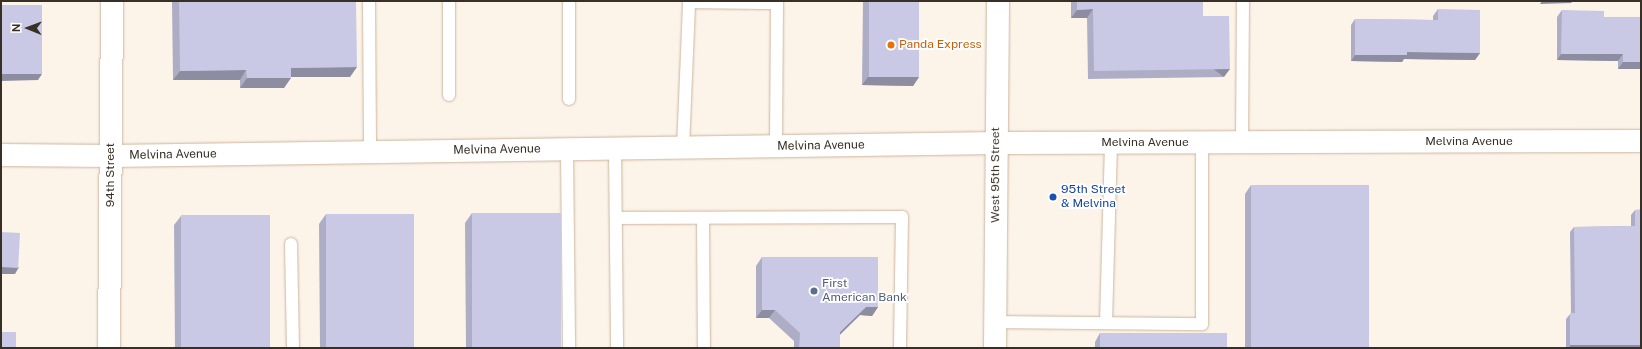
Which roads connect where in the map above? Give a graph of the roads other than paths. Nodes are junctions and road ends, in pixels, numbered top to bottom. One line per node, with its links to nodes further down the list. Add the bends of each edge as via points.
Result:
1 (112, 1): 20 (street, 94th Street)
2 (369, 1): 18 (lane)
3 (449, 1): 7 (lane)
4 (569, 1): 8 (lane)
5 (998, 1): 11 (street, West 95th Street)
6 (1243, 1): 10 (lane)
7 (449, 95)
8 (569, 99)
9 (1641, 141): 10 (street, Melvina Avenue)
10 (1242, 142): 13 (street, Melvina Avenue)
11 (997, 143): 12 (street, Melvina Avenue); 14 (street, Melvina Avenue); 24 (street, West 95th Street)
12 (1111, 143): 13 (street, Melvina Avenue); 25 (lane)
13 (1202, 143): 25 (lane, via 1202,324)
14 (776, 147): 16 (street, Melvina Avenue); 16 (lane, via 777,3 689,2)
15 (615, 148): 16 (street, Melvina Avenue); 17 (street, Melvina Avenue); 21 (lane)
16 (683, 148)
17 (567, 149): 18 (street, Melvina Avenue); 28 (lane)
18 (370, 152): 20 (street, Melvina Avenue)
19 (1, 156): 20 (street, Melvina Avenue)
20 (111, 156): 26 (street, 94th Street)
21 (616, 218): 22 (lane); 29 (lane)
22 (703, 218): 30 (lane); 31 (lane, via 902,217)
23 (292, 244): 27 (lane)
24 (996, 322): 25 (lane); 32 (street, West 95th Street)
25 (1106, 323)
26 (109, 348)
27 (293, 348)
28 (569, 348)
29 (616, 348)
30 (704, 348)
31 (900, 348)
32 (995, 348)

